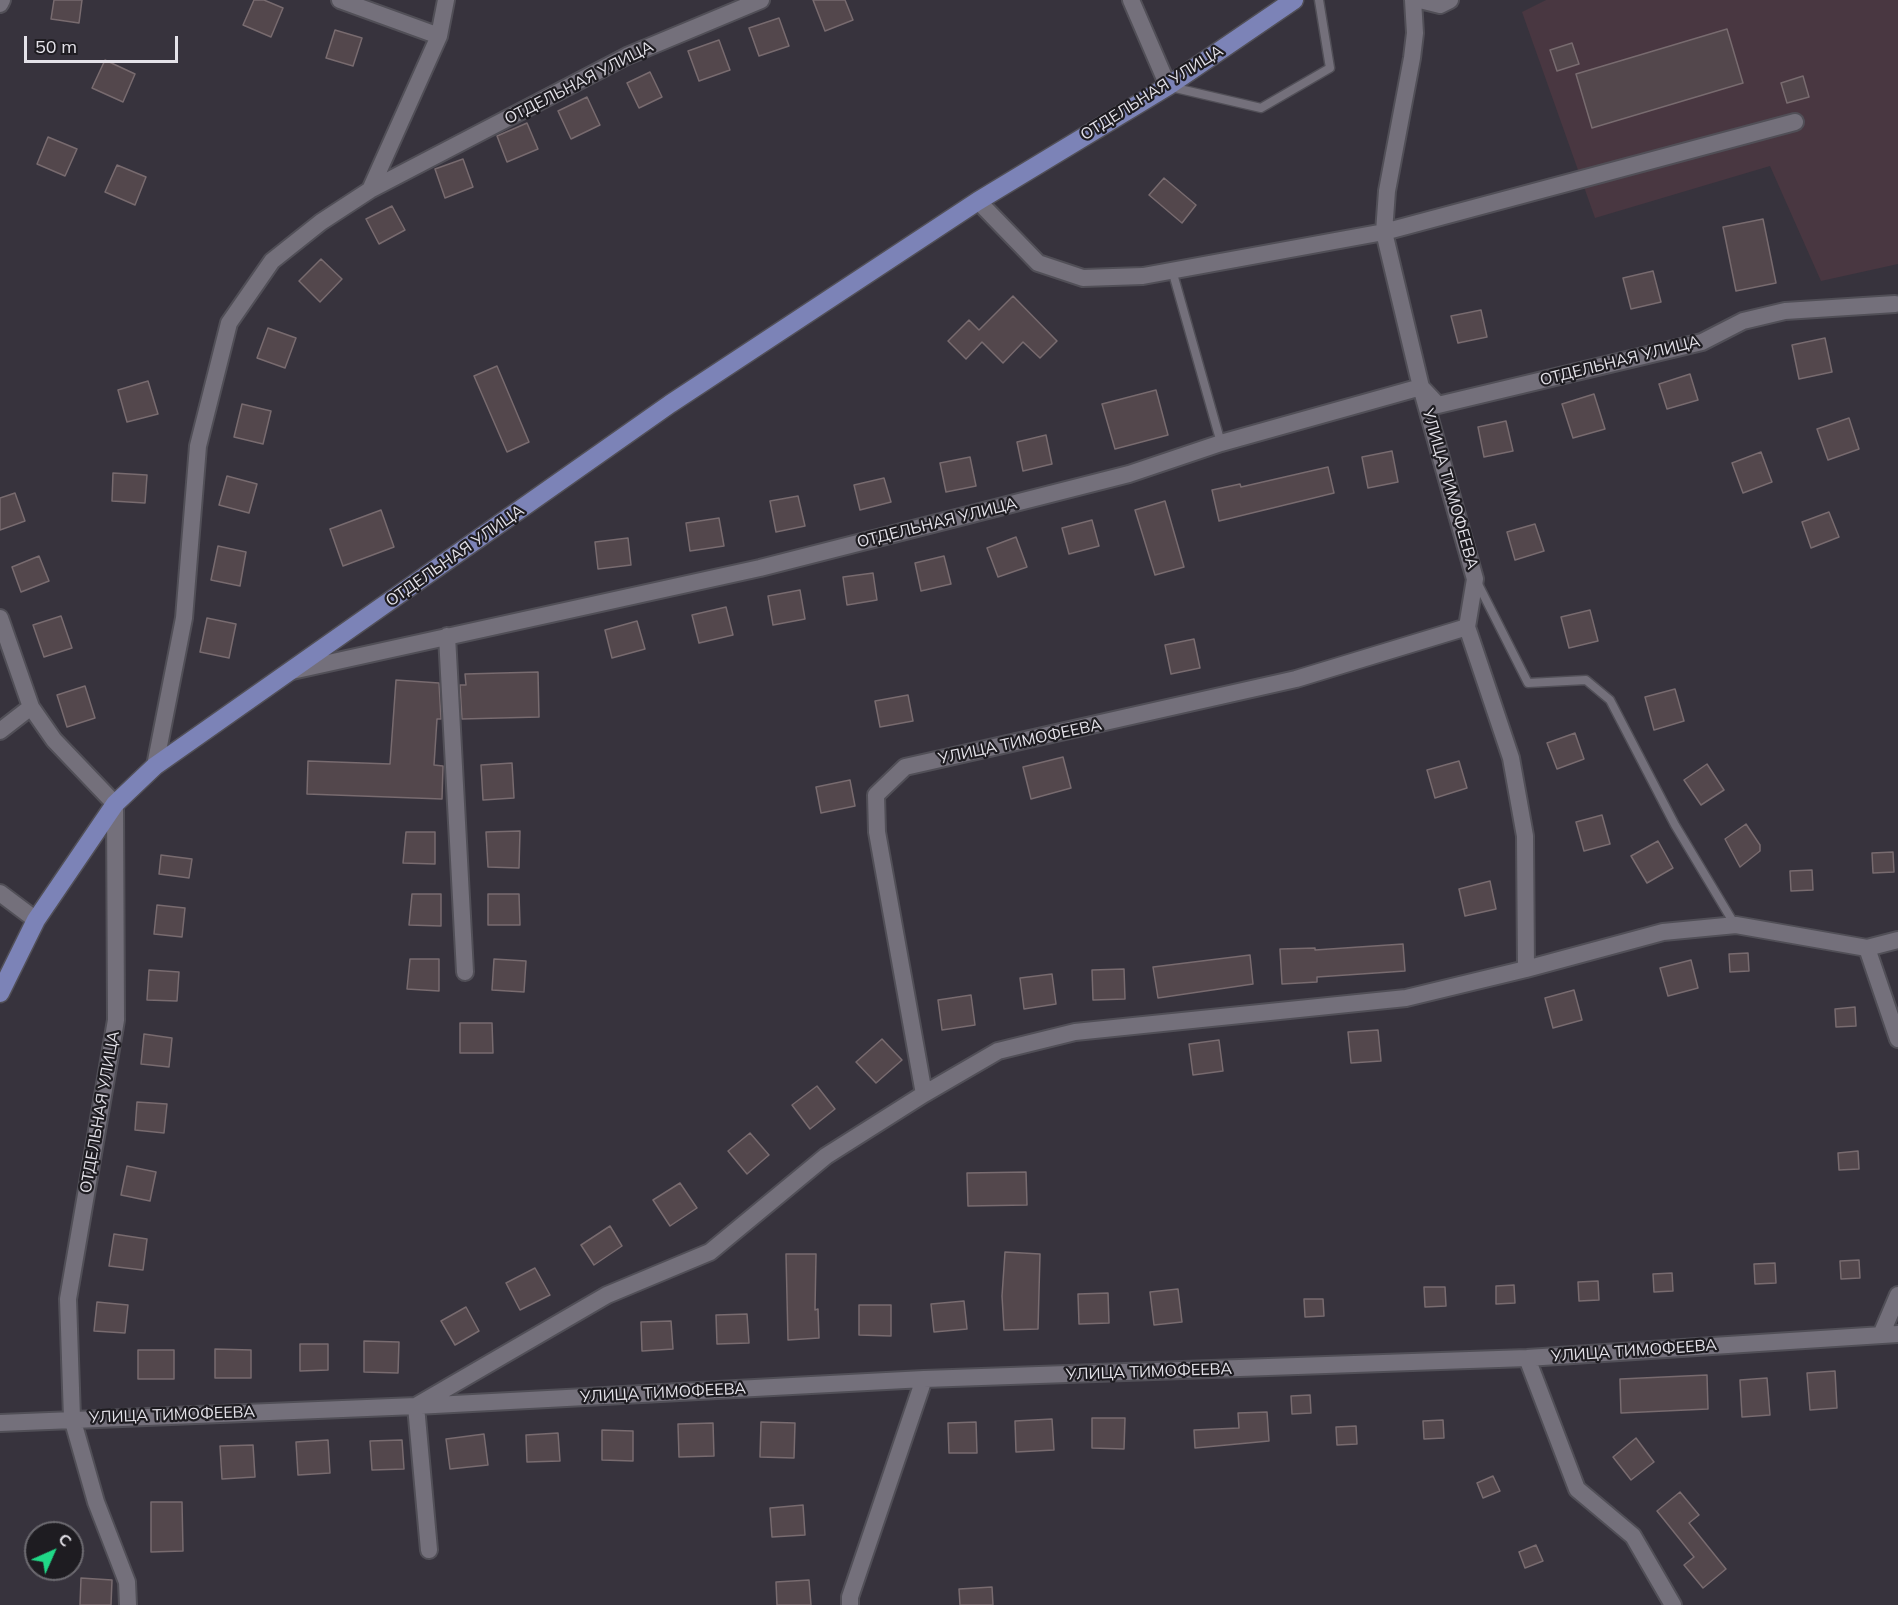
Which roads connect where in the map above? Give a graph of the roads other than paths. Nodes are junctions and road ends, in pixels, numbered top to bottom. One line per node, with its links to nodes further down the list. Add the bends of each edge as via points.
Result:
1 (2, 0): 11 (street)
2 (340, 0): 12 (street)
3 (446, 0): 12 (street)
4 (761, 0): 15 (street, ОТДЕЛЬНАЯ УЛИЦА, via 627,56)
5 (1131, 0): 13 (street)
6 (1294, 0): 13 (main road, ОТДЕЛЬНАЯ УЛИЦА)
7 (1319, 0): 13 (lane, via 1330,68 1261,108)
8 (1413, 0): 17 (street, via 1412,58 1387,190)
9 (1420, 0): 10 (street, via 1440,4)
10 (1450, 0)
11 (0, 4)
12 (439, 36): 15 (street)
13 (1168, 86): 16 (main road, ОТДЕЛЬНАЯ УЛИЦА)
14 (1795, 122): 17 (street)
15 (370, 190): 29 (street, ОТДЕЛЬНАЯ УЛИЦА, via 272,261 229,323 198,446 184,618)
16 (978, 201): 18 (street, via 1038,263 1083,278 1143,276); 26 (main road, ОТДЕЛЬНАЯ УЛИЦА, via 670,404)
17 (1384, 232): 18 (street); 20 (street)
18 (1172, 270): 21 (lane)
19 (1897, 308): 20 (street, ОТДЕЛЬНАЯ УЛИЦА, via 1785,311 1743,321 1702,342 1438,405)
20 (1421, 387): 21 (street, ОТДЕЛЬНАЯ УЛИЦА); 22 (street, УЛИЦА ТИМОФЕЕВА)
21 (1221, 443): 25 (street, ОТДЕЛЬНАЯ УЛИЦА, via 1130,474 771,566)
22 (1475, 579): 24 (street, УЛИЦА ТИМОФЕЕВА); 33 (lane, via 1528,683 1586,680 1610,700 1675,825)
23 (0, 618): 27 (street)
24 (1467, 627): 36 (street, УЛИЦА ТИМОФЕЕВА, via 1511,758 1525,836); 40 (street, УЛИЦА ТИМОФЕЕВА, via 1296,680 905,768 876,795 877,832)
25 (447, 636): 26 (street, ОТДЕЛЬНАЯ УЛИЦА); 37 (street)
26 (292, 671): 29 (main road, ОТДЕЛЬНАЯ УЛИЦА)
27 (31, 707): 28 (street); 30 (street, via 54,740)
28 (0, 731)
29 (156, 766): 30 (main road, ОТДЕЛЬНАЯ УЛИЦА)
30 (115, 804): 32 (main road, ОТДЕЛЬНАЯ УЛИЦА); 46 (street, ОТДЕЛЬНАЯ УЛИЦА, via 116,1020 68,1299)
31 (0, 893): 32 (street)
32 (36, 920): 38 (main road, ОТДЕЛЬНАЯ УЛИЦА)
33 (1736, 925): 35 (street, УЛИЦА ТИМОФЕЕВА); 36 (street, УЛИЦА ТИМОФЕЕВА, via 1663,932)
34 (1898, 940): 35 (street, УЛИЦА ТИМОФЕЕВА)
35 (1867, 948): 39 (street)
36 (1526, 969): 40 (street, УЛИЦА ТИМОФЕЕВА, via 1406,998 1075,1032 998,1051)
37 (465, 972)
38 (0, 993)
39 (1898, 1040)
40 (924, 1094): 45 (street, УЛИЦА ТИМОФЕЕВА, via 826,1156 710,1252 607,1295)
41 (1898, 1295): 42 (street, УЛИЦА ТИМОФЕЕВА)
42 (1890, 1335): 43 (street, УЛИЦА ТИМОФЕЕВА)
43 (1527, 1358): 44 (street, УЛИЦА ТИМОФЕЕВА); 51 (street, via 1577,1489 1633,1536)
44 (924, 1379): 45 (street, УЛИЦА ТИМОФЕЕВА); 50 (street, via 849,1597)
45 (416, 1406): 46 (street, УЛИЦА ТИМОФЕЕВА); 48 (street)
46 (72, 1418): 47 (street, УЛИЦА ТИМОФЕЕВА); 49 (street, ОТДЕЛЬНАЯ УЛИЦА, via 96,1502 127,1582)
47 (0, 1423)
48 (429, 1550)
49 (128, 1605)
50 (850, 1605)
51 (1673, 1605)

